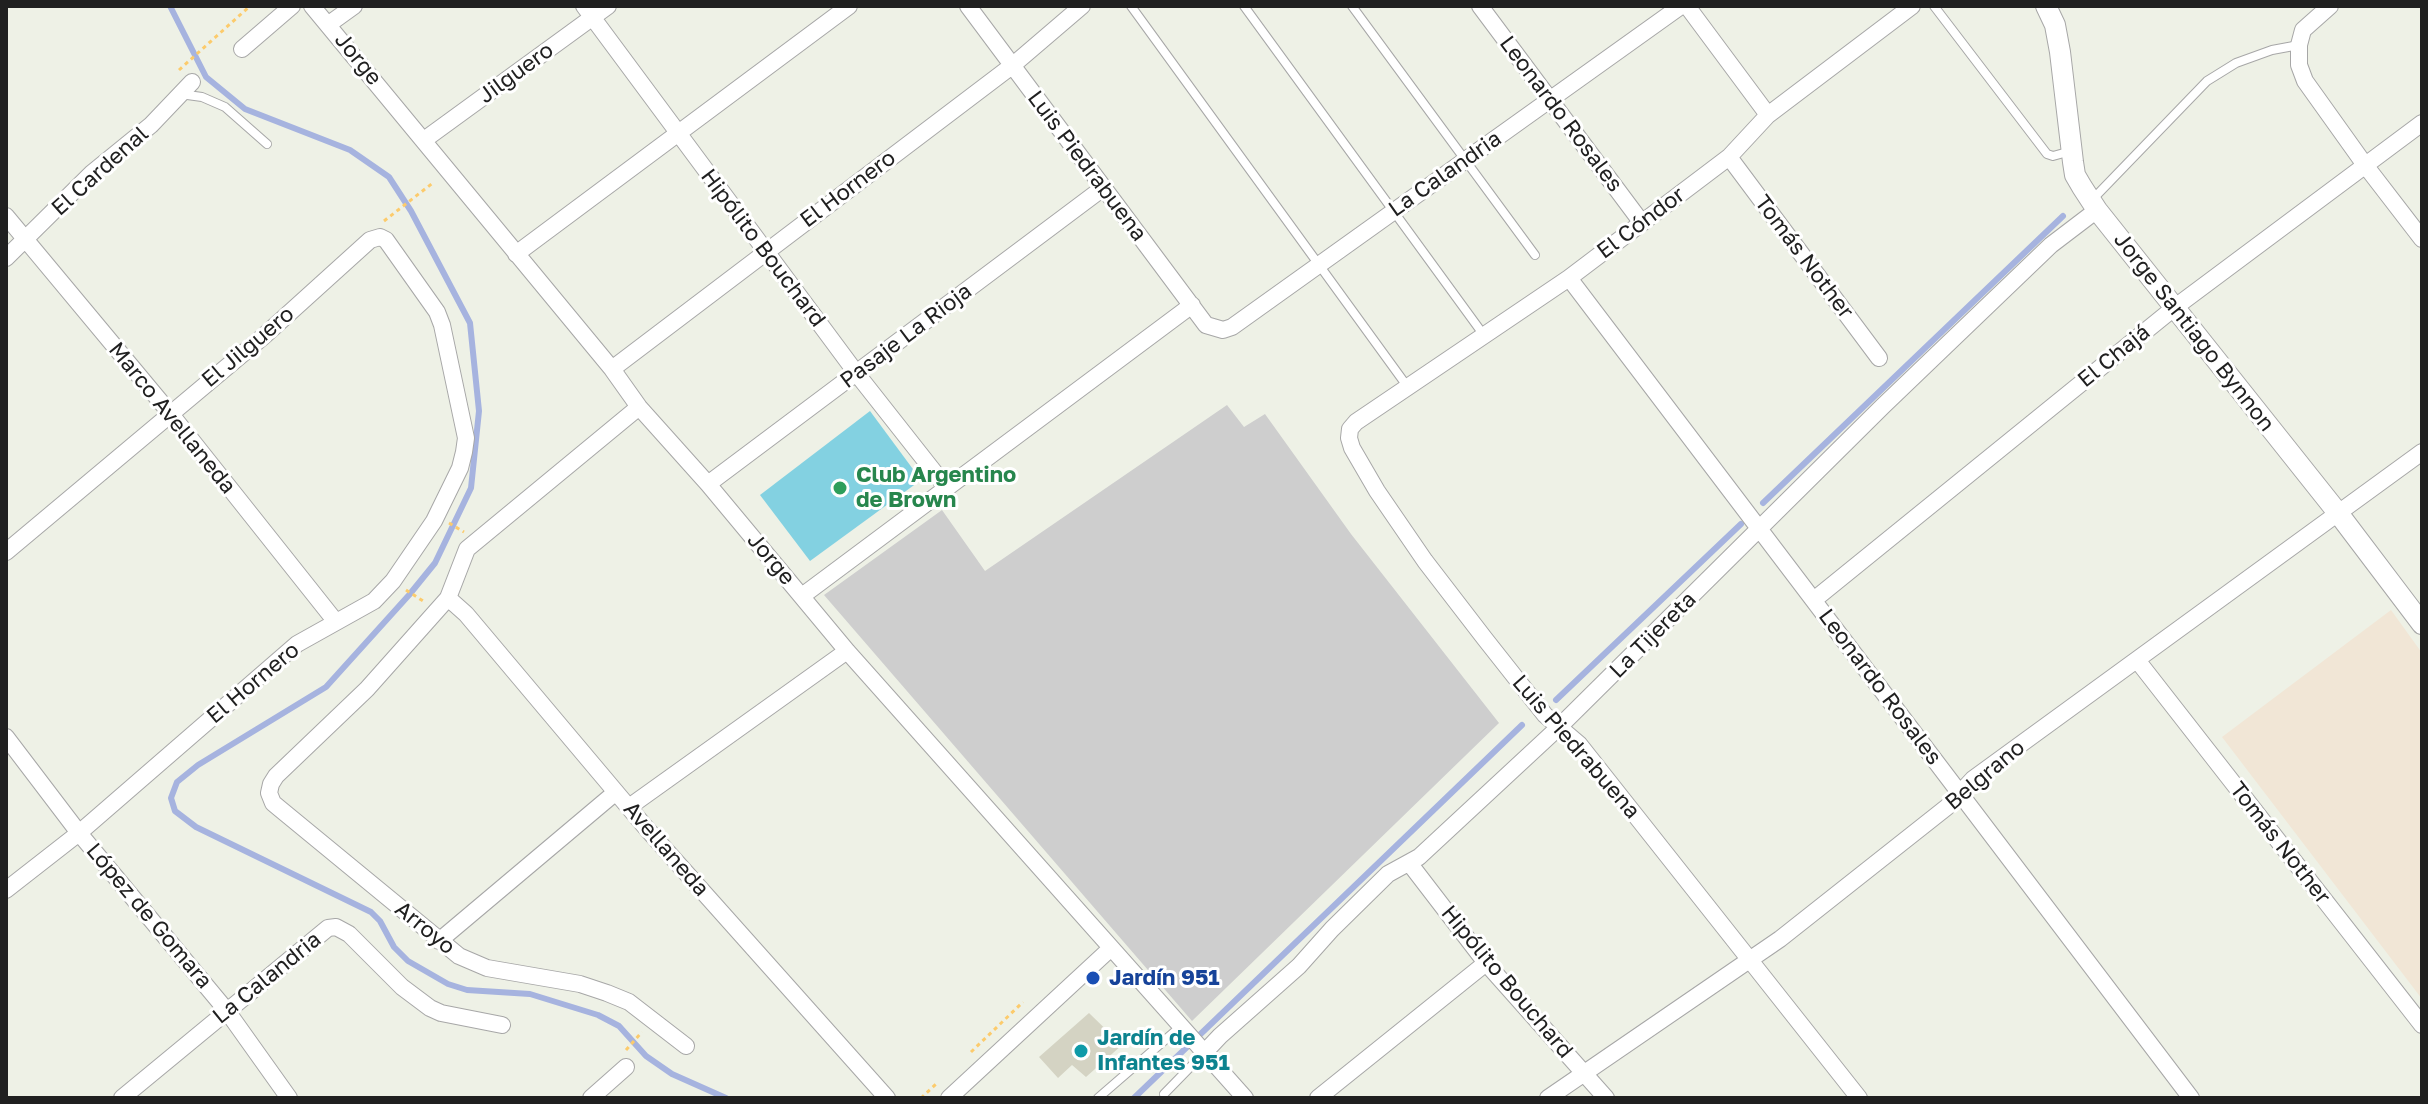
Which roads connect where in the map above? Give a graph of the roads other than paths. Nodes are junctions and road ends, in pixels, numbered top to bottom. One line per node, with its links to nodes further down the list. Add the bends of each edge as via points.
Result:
1 (292, 6): 20 (street)
2 (312, 6): 18 (street, Jorge)
3 (354, 6): 18 (street)
4 (608, 6): 17 (street, Jilguero)
5 (849, 6): 27 (street)
6 (968, 6): 21 (street, Luis Piedrabuena)
7 (1082, 6): 21 (street, El Hornero)
8 (1131, 6): 45 (lane)
9 (1244, 6): 36 (lane)
10 (1352, 6): 32 (lane)
11 (1480, 6): 24 (street, Leonardo Rosales)
12 (1684, 6): 24 (street, La Calandria); 25 (street)
13 (1912, 6): 25 (street, El Cóndor)
14 (1934, 6): 30 (lane, via 2047,154)
15 (2046, 6): 30 (street, Jorge Santiago Bynnon, via 2060,52)
16 (2330, 6): 19 (street, via 2303,30)
17 (588, 12): 27 (street, Hipólito Bouchard); 28 (street, Jilguero)
18 (329, 24): 28 (street, Jorge)
19 (2299, 45): 33 (street, via 2305,81); 35 (lane, via 2236,63 2207,81)
20 (242, 49)
21 (1013, 65): 34 (street, Luis Piedrabuena); 41 (street, El Hornero)
22 (192, 82): 23 (street, El Cardenal)
23 (179, 94): 29 (lane, via 225,107); 40 (street, El Cardenal)
24 (1550, 101): 32 (street, La Calandria); 38 (street, Leonardo Rosales)
25 (1768, 115): 31 (street, El Cóndor)
26 (2422, 123): 33 (street, El Chajá)
27 (676, 133): 41 (street, Hipólito Bouchard); 42 (street)
28 (424, 140): 42 (street, Jorge)
29 (267, 144)
30 (2071, 151): 35 (street, Jorge Santiago Bynnon, via 2075,175)
31 (1729, 157): 38 (street, El Cóndor); 51 (street, Tomás Nother)
32 (1464, 161): 36 (street, La Calandria); 43 (lane)
33 (2365, 165): 39 (street); 48 (street, El Chajá)
34 (1103, 188): 47 (street, Luis Piedrabuena); 53 (street, Pasaje La Rioja)
35 (2094, 205): 48 (street, Jorge Santiago Bynnon); 63 (street, La Tijereta)
36 (1392, 211): 45 (street, La Calandria); 50 (lane)
37 (6, 216): 40 (street, Marco Avellaneda)
38 (1642, 223): 46 (street, El Cóndor)
39 (2422, 239)
40 (25, 240): 44 (street, El Cardenal); 56 (street, Marco Avellaneda)
41 (765, 252): 52 (street, El Hornero); 53 (street, Hipólito Bouchard)
42 (516, 254): 52 (street, Jorge)
43 (1535, 255)
44 (6, 258)
45 (1320, 263): 49 (street, La Calandria, via 1232,327); 54 (lane)
46 (1569, 278): 50 (street, El Cóndor); 63 (street, Leonardo Rosales)
47 (1192, 305): 49 (street, Luis Piedrabuena); 61 (street)
48 (2174, 308): 62 (street, Jorge Santiago Bynnon); 67 (street, El Chajá)
49 (1206, 325)
50 (1483, 334): 54 (street, El Cóndor)
51 (1879, 358)
52 (612, 369): 55 (street, Jorge)
53 (857, 374): 60 (street, Pasaje La Rioja); 61 (street, Hipólito Bouchard)
54 (1407, 386): 57 (street, El Cóndor)
55 (639, 407): 60 (street, Jorge); 66 (street, via 467,549)
56 (170, 413): 58 (street, El Jilguero, via 370,240 380,237 437,312 466,438); 64 (street, El Jilguero); 68 (street, Marco Avellaneda)
57 (1356, 422): 72 (street, Luis Piedrabuena, via 1349,438 1377,491 1425,561)
58 (464, 452): 68 (street, El Hornero, via 434,521 393,581 374,601)
59 (2422, 452): 62 (street, Belgrano)
60 (708, 484): 65 (street, Jorge)
61 (946, 487): 65 (street)
62 (2338, 513): 69 (street, Jorge Santiago Bynnon); 71 (street, Belgrano)
63 (1761, 527): 67 (street, Leonardo Rosales); 72 (street, La Tijereta)
64 (6, 552)
65 (802, 596): 70 (street, Jorge)
66 (448, 598): 74 (street, Avellaneda); 80 (street, Arroyo, via 367,689 276,776 269,793 273,803)
67 (1815, 599): 75 (street, Leonardo Rosales)
68 (336, 622): 77 (street, El Hornero, via 297,644)
69 (2422, 624)
70 (847, 651): 76 (street); 81 (street, Jorge)
71 (2137, 660): 75 (street, Belgrano); 86 (street, Tomás Nother)
72 (1558, 728): 78 (street, La Tijereta); 82 (street, Luis Piedrabuena, via 1579,744)
73 (6, 737): 77 (street, López de Gomara)
74 (616, 792): 76 (street, Avellaneda); 80 (street)
75 (1959, 793): 82 (street, Belgrano); 103 (street, Leonardo Rosales)
76 (629, 807): 95 (street, Avellaneda)
77 (79, 833): 79 (street, El Hornero); 84 (street, López de Gomara)
78 (1410, 864): 83 (street, Hipólito Bouchard); 87 (street, La Tijereta, via 1388,874 1299,966 1220,1036)
79 (6, 890)
80 (439, 941): 88 (street, Arroyo, via 487,968 580,984 618,997)
81 (1110, 949): 87 (street, Jorge); 96 (street)
82 (1751, 959): 90 (street, Belgrano); 102 (street, Luis Piedrabuena)
83 (1486, 963): 90 (street, Hipólito Bouchard); 99 (street)
84 (227, 1011): 85 (street, La Calandria, via 328,928 336,927 430,1008); 92 (street, La Calandria); 93 (street, López de Gomara)
85 (502, 1025)
86 (2422, 1025)
87 (1192, 1040): 91 (lane); 97 (lane); 98 (street, Jorge)
88 (686, 1046)
89 (625, 1059): 94 (street)
90 (1584, 1074): 100 (street, Belgrano); 101 (street, Hipólito Bouchard)
91 (1164, 1094)
92 (122, 1098)
93 (289, 1098)
94 (591, 1098)
95 (887, 1098)
96 (949, 1098)
97 (1098, 1098)
98 (1245, 1098)
99 (1318, 1098)
100 (1548, 1098)
101 (1606, 1098)
102 (1859, 1098)
103 (2191, 1098)

